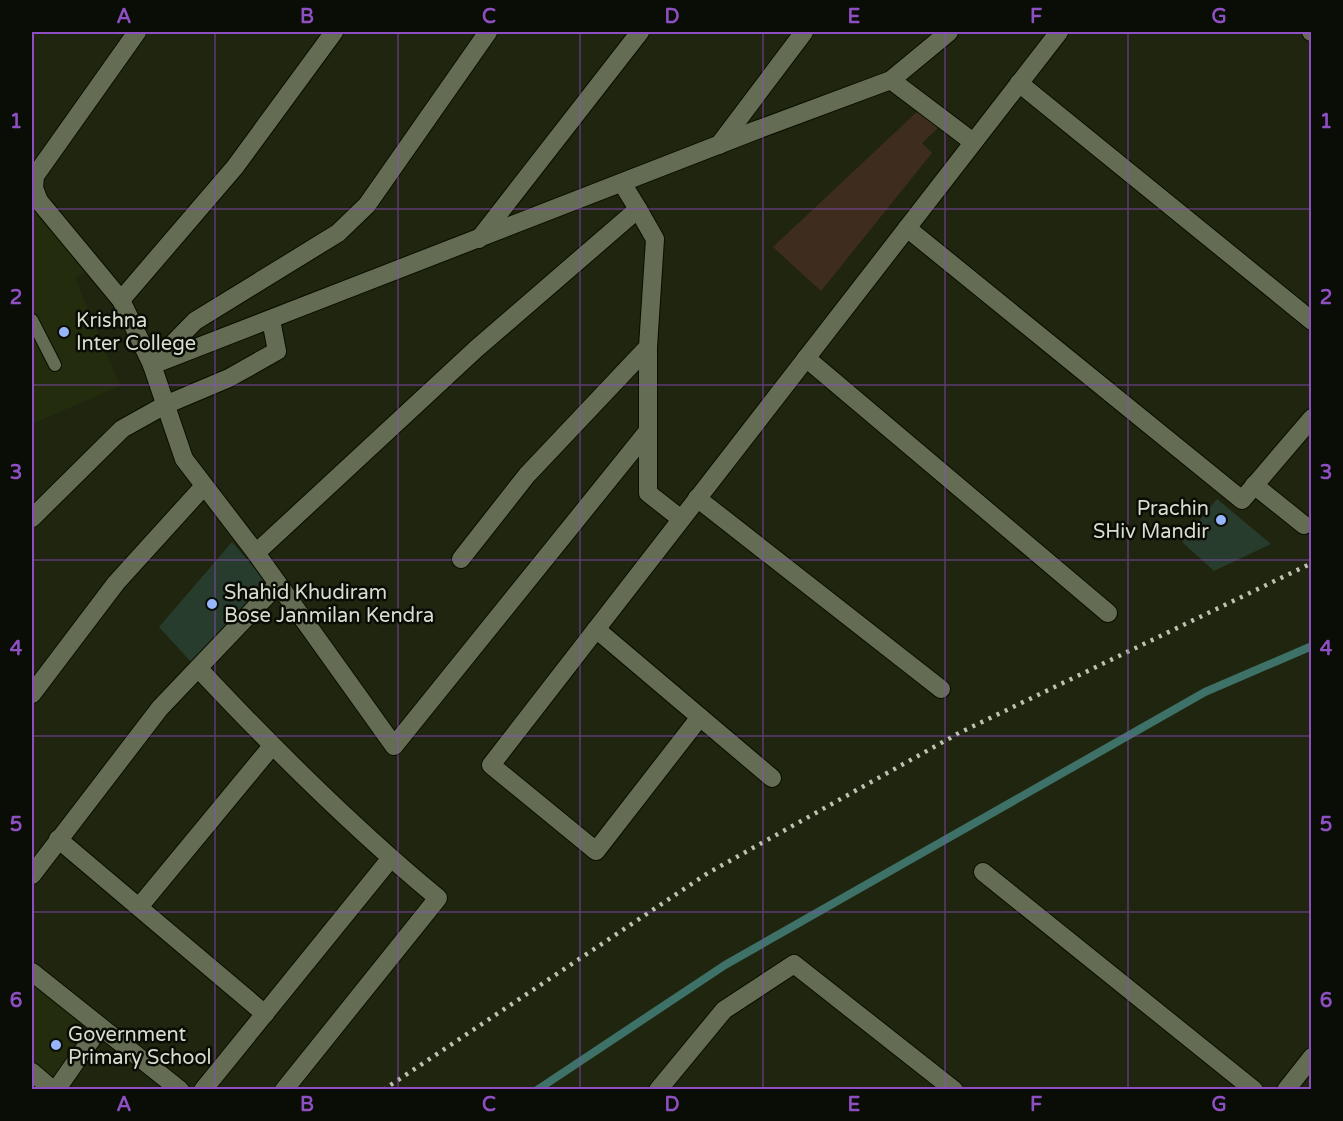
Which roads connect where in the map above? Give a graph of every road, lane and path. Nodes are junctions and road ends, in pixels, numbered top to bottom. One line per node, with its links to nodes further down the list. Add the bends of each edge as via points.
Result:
1 (137, 32): 12 (street)
2 (334, 32): 17 (street, via 235,166)
3 (488, 32): 24 (street, via 367,205 338,233 195,321)
4 (640, 32): 16 (street)
5 (804, 32): 11 (street)
6 (949, 32): 8 (street)
7 (1059, 32): 9 (street)
8 (891, 80): 10 (street); 11 (street)
9 (1019, 84): 10 (street); 20 (street)
10 (974, 142): 15 (street)
11 (719, 145): 13 (street)
12 (33, 178): 17 (street, via 39,201)
13 (622, 183): 14 (street); 16 (street)
14 (638, 210): 21 (street, via 655,239); 34 (street, via 476,349)
15 (907, 228): 22 (street); 28 (street, via 1242,500)
16 (480, 239): 19 (street)
17 (121, 300): 24 (street)
18 (32, 320): 23 (lane)
19 (271, 320): 24 (street); 25 (street, via 277,351 229,378)
20 (1311, 321)
21 (648, 347): 27 (street); 35 (street, via 526,475)
22 (806, 358): 30 (street); 37 (street)
23 (55, 365)
24 (152, 366): 25 (street)
25 (165, 405): 29 (street, via 184,459); 31 (street, via 123,429)
26 (1311, 418): 28 (street)
27 (648, 431): 32 (street, via 648,493); 36 (street, via 394,746)
28 (1254, 485): 33 (street)
29 (204, 486): 34 (street); 41 (street, via 116,583)
30 (698, 498): 32 (street); 40 (street)
31 (32, 518)
32 (681, 519): 38 (street)
33 (1304, 525)
34 (256, 553): 36 (street)
35 (461, 559)
36 (278, 584): 39 (street)
37 (1108, 613)
38 (596, 629): 42 (street); 42 (street, via 491,765 596,852)
39 (198, 668): 43 (street); 45 (street, via 160,708)
40 (941, 689)
41 (32, 694)
42 (700, 717): 44 (street)
43 (272, 746): 46 (street); 49 (street)
44 (772, 778)
45 (58, 839): 48 (street); 49 (street)
46 (391, 858): 51 (street); 59 (street, via 438,897)
47 (983, 872): 61 (street)
48 (32, 875)
49 (139, 907): 51 (street)
50 (32, 972): 52 (street)
51 (265, 1014): 58 (street)
52 (100, 1027): 56 (street); 57 (street)
53 (1311, 1057): 62 (street)
54 (32, 1072): 56 (street)
55 (667, 1086): 60 (street, via 724,1010 794,964)
56 (54, 1089)
57 (180, 1089)
58 (203, 1089)
59 (284, 1089)
60 (954, 1089)
61 (1254, 1089)
62 (1286, 1089)

